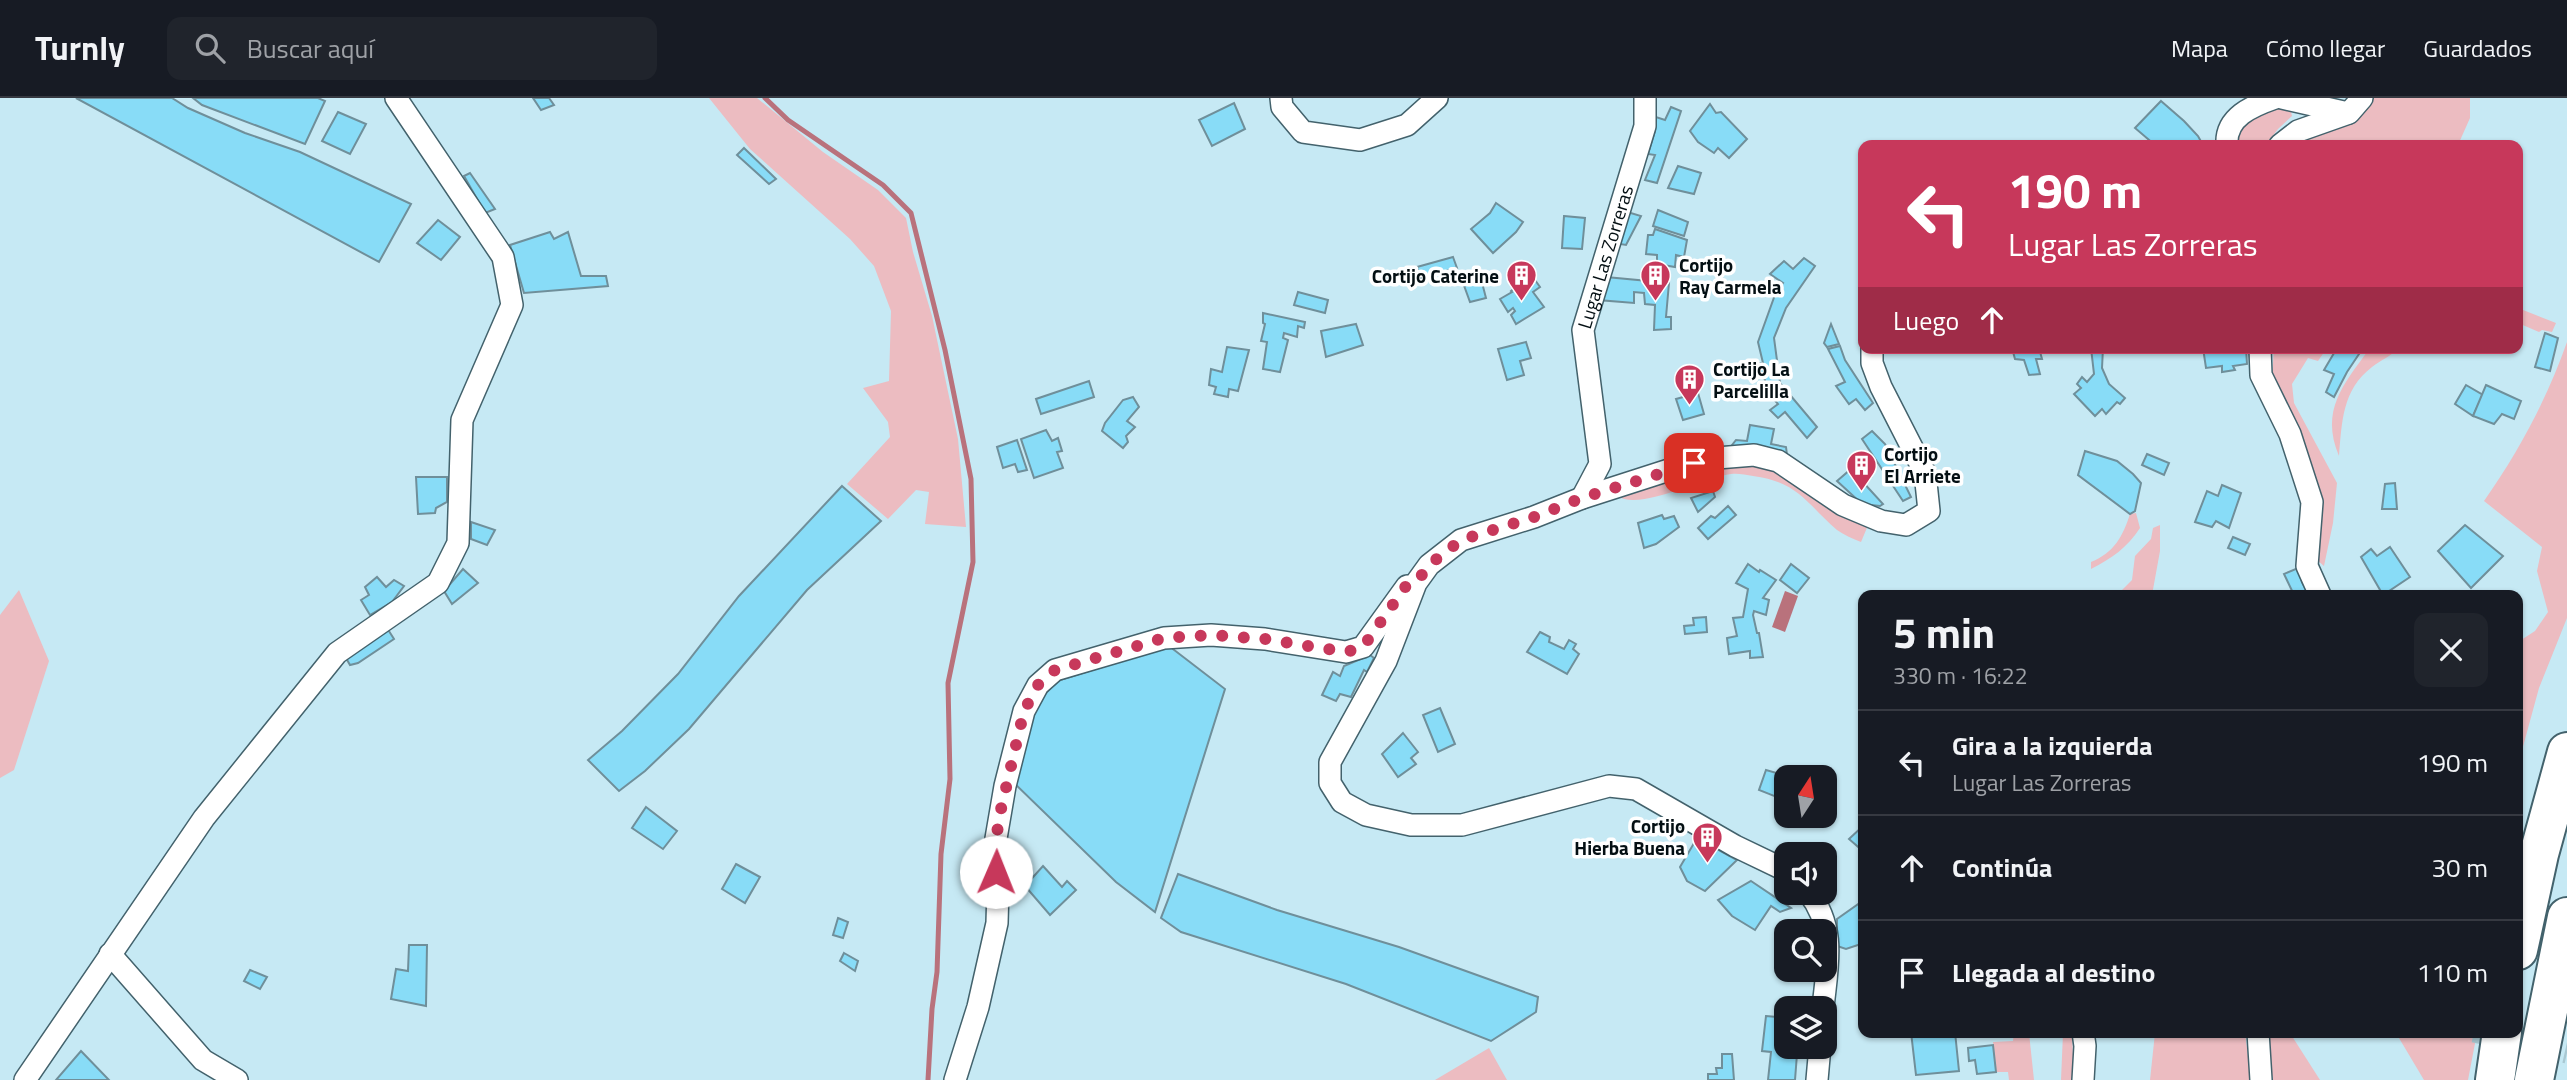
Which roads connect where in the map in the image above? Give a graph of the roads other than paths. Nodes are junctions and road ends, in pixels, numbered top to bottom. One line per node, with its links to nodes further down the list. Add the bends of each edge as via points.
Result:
1 (396, 98): 20 (street, via 503,257 512,305 462,420 458,543 438,583 337,653 204,818)
2 (1281, 98): 3 (street, via 1282,107 1303,132 1360,140 1407,125)
3 (1437, 98)
4 (1645, 98): 12 (street, Lugar Las Zorreras, via 1646,127 1583,330 1600,464)
5 (2275, 98): 8 (street, via 2250,107 2235,119)
6 (2282, 98): 7 (street)
7 (2356, 105): 9 (street)
8 (2227, 140)
9 (2286, 140)
10 (1872, 354): 12 (street, via 1881,387 1925,473 1929,511 1906,525 1881,521 1843,505 1778,461 1754,455 1672,468)
11 (2260, 354): 14 (street, via 2261,375 2290,433 2312,502 2308,566)
12 (1582, 498): 13 (street, via 1461,540 1429,565)
13 (1416, 583): 16 (street, via 1386,661 1329,762 1329,783 1342,802 1366,815 1411,825 1462,825 1609,786 1636,789); 28 (street, via 1406,586 1363,647 1346,652 1265,639 1164,638 1055,670 1038,685 1024,711 1006,786 993,856 997,923)
14 (2318, 590)
15 (2567, 752): 19 (highway)
16 (1774, 864)
17 (1818, 905): 21 (street, via 1829,937)
18 (2567, 917): 33 (highway)
19 (2523, 927)
20 (110, 954): 26 (street); 27 (street, via 203,1060)
21 (1824, 996)
22 (2084, 1038): 30 (street)
23 (2258, 1038): 31 (street)
24 (2501, 1038): 32 (highway)
25 (1819, 1059): 29 (street)
26 (25, 1080)
27 (237, 1080)
28 (955, 1080)
29 (1817, 1080)
30 (2083, 1080)
31 (2261, 1080)
32 (2495, 1080)
33 (2534, 1080)

